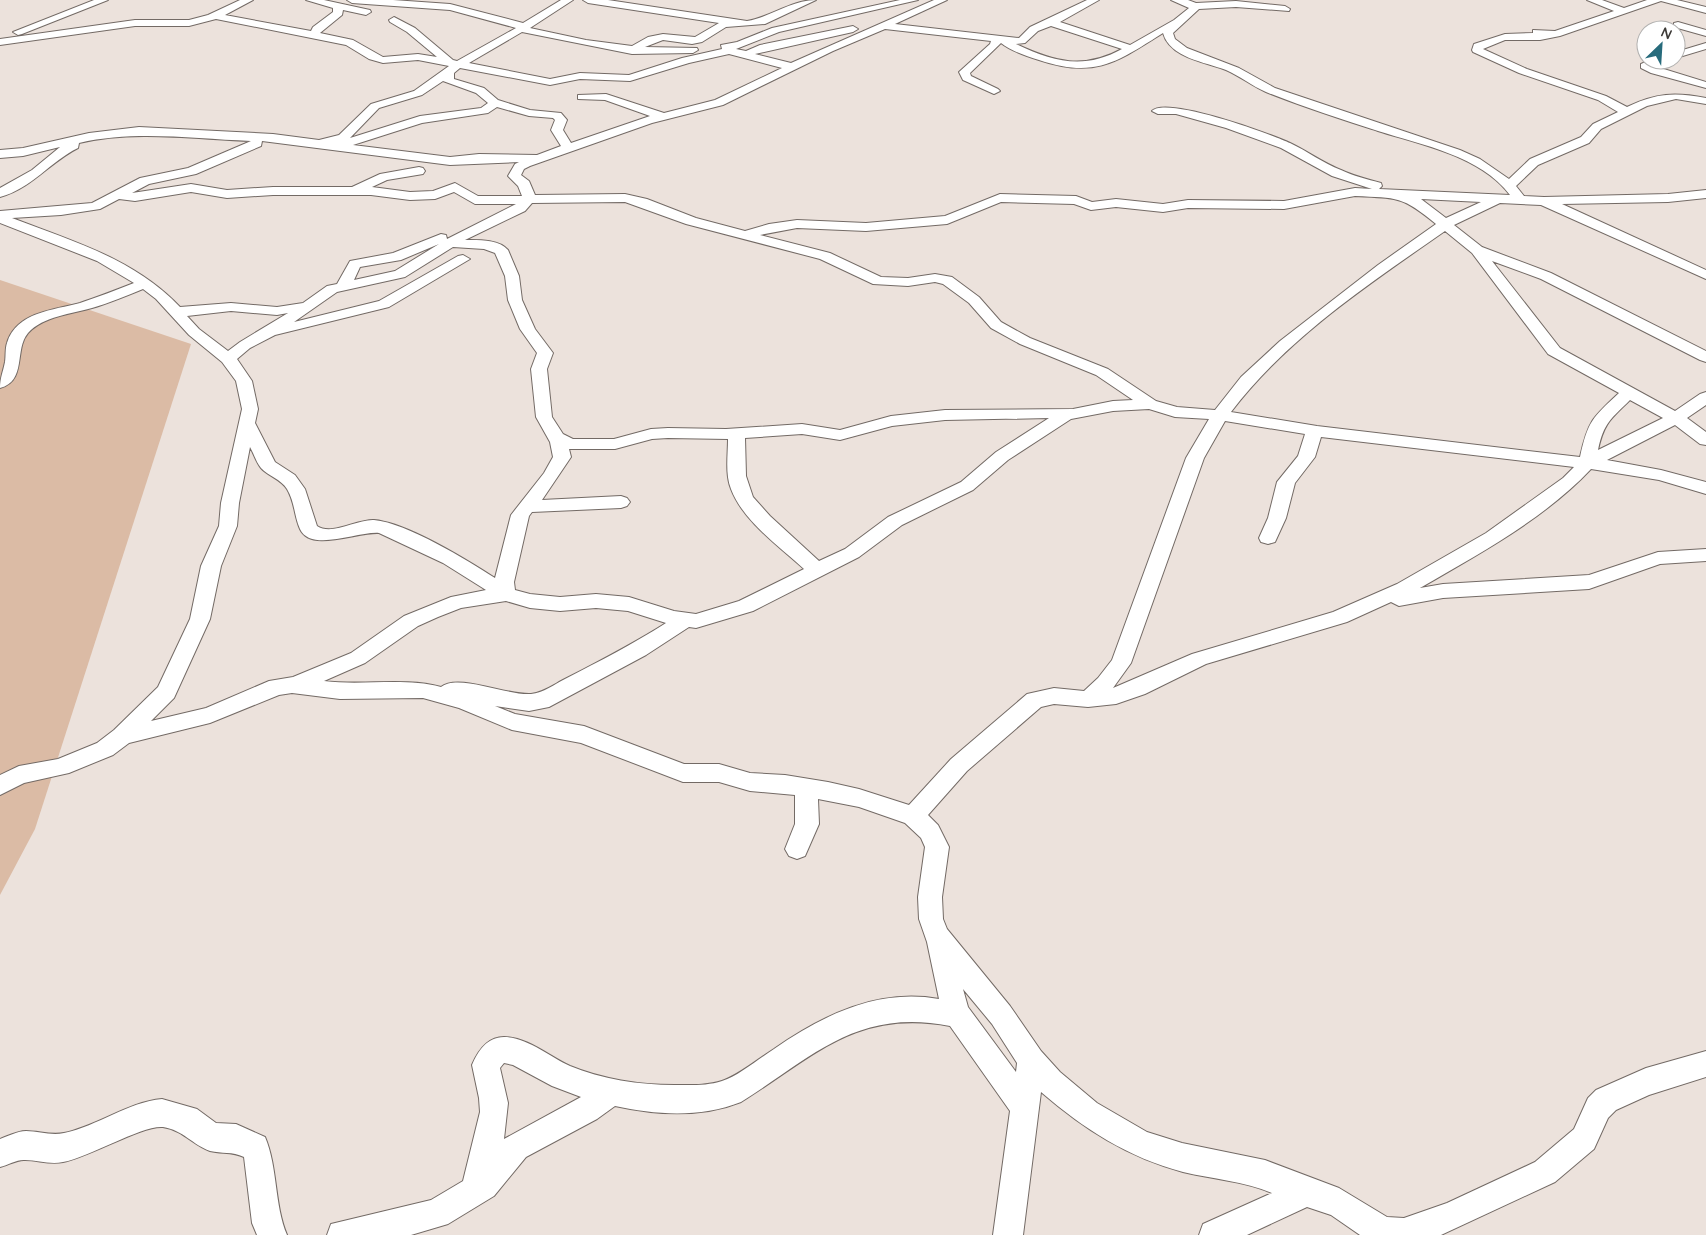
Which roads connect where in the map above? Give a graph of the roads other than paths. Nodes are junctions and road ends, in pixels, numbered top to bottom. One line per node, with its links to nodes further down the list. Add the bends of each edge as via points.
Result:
1 (103, 0): 38 (street)
2 (248, 0): 23 (street)
3 (311, 0): 17 (street)
4 (352, 0): 18 (street)
5 (456, 0): 18 (street)
6 (569, 0): 33 (street)
7 (588, 0): 25 (street, via 738,23)
8 (811, 0): 25 (street)
9 (913, 0): 42 (street, via 776,30 737,46 652,52)
10 (942, 0): 30 (street)
11 (1094, 0): 27 (street)
12 (1176, 0): 16 (street)
13 (1592, 0): 21 (street)
14 (1656, 0): 21 (street)
15 (1664, 0): 20 (street)
16 (1199, 4): 19 (street); 28 (street, via 1192,13)
17 (338, 6): 22 (street); 36 (street, via 338,13 317,29)
18 (437, 6): 33 (street, via 473,11)
19 (1285, 9)
20 (1706, 10)
21 (1624, 11): 35 (street)
22 (373, 14)
23 (216, 16): 36 (street); 38 (street, via 189,23 135,23)
24 (394, 20): 46 (street)
25 (763, 21): 42 (street, via 752,25 720,25 694,41 669,36 654,38)
26 (923, 21): 31 (street)
27 (1049, 22): 37 (street, via 1032,30 1022,41); 40 (street)
28 (1173, 23): 40 (street); 41 (street, via 1167,36)
29 (1519, 24): 35 (street, via 1532,31)
30 (883, 26): 31 (street); 44 (street, via 860,27 760,48); 45 (street)
31 (902, 26): 37 (street)
32 (1686, 27): 34 (street)
33 (523, 28): 42 (street, via 593,46); 46 (street)
34 (1706, 32)
35 (1550, 34): 54 (street, via 1497,39 1478,46 1477,50 1518,69 1602,98)
36 (314, 36): 46 (street, via 353,44 382,60 415,56)
37 (998, 40): 40 (street, via 1034,55 1080,66 1096,65); 49 (street, via 964,72 967,78)
38 (0, 41)
39 (1706, 46): 43 (street)
40 (1132, 47): 41 (street, via 1160,44)
41 (1179, 48): 67 (street, via 1234,70 1270,89 1443,147 1476,163)
42 (632, 50)
43 (1686, 52)
44 (747, 54): 45 (street); 46 (street, via 723,53 686,60 630,78 580,76 556,82)
45 (793, 66): 55 (street, via 719,103)
46 (452, 67): 52 (street, via 450,82 490,96); 58 (street, via 413,95 375,106 343,138)
47 (1653, 70): 48 (street)
48 (1706, 84)
49 (994, 90)
50 (582, 97): 55 (street, via 604,97)
51 (1706, 101): 54 (street, via 1672,97)
52 (494, 102): 59 (street, via 484,111 440,115); 60 (street, via 529,113 557,115 561,120 557,130)
53 (1158, 111): 70 (street, via 1176,111 1230,125 1285,145 1336,173)
54 (1626, 112): 67 (street, via 1597,127 1585,140 1534,162)
55 (662, 116): 60 (street)
56 (97, 136): 57 (street, via 139,131); 62 (street); 69 (street, via 62,151 36,172)
57 (273, 138): 58 (street); 72 (street, via 232,152 192,171 142,182)
58 (316, 144): 59 (street)
59 (335, 146): 61 (street)
60 (568, 147): 63 (street)
61 (394, 153): 64 (street); 66 (street)
62 (0, 154)
63 (536, 158): 64 (street); 65 (street, via 519,167 514,176)
64 (455, 161): 65 (street, via 475,164)
65 (518, 179): 73 (street, via 524,184)
66 (430, 181): 68 (street, via 384,177); 68 (street, via 409,196); 73 (street, via 457,188 475,200)
67 (1510, 186): 75 (street)
68 (352, 192): 72 (street, via 273,190 220,194 189,188 135,197)
69 (0, 193)
70 (1400, 194): 74 (street); 78 (street, via 1420,203); 79 (street, via 1351,192 1284,205 1187,204 1163,208 1116,203 1091,206 1076,200 1000,198 948,220 866,227 797,224)
71 (1706, 194): 76 (street)
72 (119, 196): 77 (street, via 84,208)
73 (528, 200): 79 (street, via 624,198); 80 (street, via 520,208)
74 (1496, 200): 75 (street); 78 (street)
75 (1520, 200): 76 (street)
76 (1544, 201): 83 (street)
77 (0, 217): 84 (street, via 102,258)
78 (1445, 224): 81 (street); 96 (street, via 1382,268 1285,344 1247,380)
79 (748, 235): 94 (street, via 824,256 878,281 947,280 974,300 996,325 1025,341 1102,372)
80 (446, 240): 85 (street, via 400,274); 85 (street, via 399,256 355,264); 101 (street, via 492,246 504,254 514,283 515,300 528,330 545,353 539,369 544,417)
81 (1477, 250): 89 (street, via 1546,276); 92 (street, via 1554,351)
82 (463, 258): 88 (street, via 384,304)
83 (1706, 275)
84 (144, 284): 87 (street); 91 (street, via 30,323 16,338 13,367)
85 (343, 286): 86 (street)
86 (310, 303): 87 (street, via 278,312 224,307); 88 (street)
87 (178, 312): 90 (street, via 194,332)
88 (269, 332): 90 (street)
89 (1706, 357)
90 (228, 359): 98 (street, via 244,381 250,409)
91 (0, 383)
92 (1628, 393): 97 (street); 103 (street, via 1594,430)
93 (1706, 397): 97 (street)
94 (1143, 399): 95 (street); 96 (street, via 1178,413)
95 (1071, 413): 100 (street, via 938,415 891,421 840,435 802,429); 109 (street, via 1002,456 967,486 895,521 859,549)
96 (1220, 415): 99 (street); 115 (street, via 1195,458 1121,663)
97 (1676, 418): 102 (street); 103 (street)
98 (248, 423): 110 (street, via 268,464 293,483 311,532 330,535 368,526 382,527 450,558); 116 (street, via 228,526 211,566 200,619 166,692)
99 (1317, 431): 103 (street); 107 (street, via 1311,438 1306,457 1286,482)
100 (736, 433): 101 (street, via 651,434 615,444 571,444); 109 (street, via 737,471 743,496)
101 (557, 438): 106 (street, via 562,457)
102 (1706, 440)
103 (1587, 463): 104 (street, via 1662,475); 111 (street, via 1569,482 1493,538 1433,574)
104 (1706, 488)
105 (621, 502): 106 (street)
106 (527, 506): 110 (street, via 518,522 504,582)
107 (1268, 538)
108 (1706, 555): 111 (street, via 1658,558 1588,582 1443,591)
109 (817, 570): 112 (street, via 746,606 702,620)
110 (506, 594): 112 (street, via 543,604 596,601 629,604); 113 (street, via 458,602 431,612 411,621 358,658)
111 (1370, 604): 115 (street, via 1340,617 1199,659 1116,696)
112 (685, 620): 114 (street, via 639,650 540,701 527,704 469,691)
113 (296, 685): 114 (street, via 340,691); 116 (street, via 276,687 210,715)
114 (434, 692): 118 (street, via 512,722 584,735 683,773 719,773 750,782)
115 (1088, 699): 119 (street, via 1054,696 1035,700 963,761)
116 (122, 736): 117 (street, via 90,757 61,767 19,775)
117 (0, 786)
118 (806, 787): 119 (street, via 859,798); 120 (street, via 806,824)
119 (913, 816): 121 (street, via 930,832 937,848 930,897 931,919)
120 (797, 850)
121 (938, 934): 122 (street); 123 (street)
122 (958, 1016): 125 (street, via 922,1008 894,1008 855,1018 802,1044 746,1084 720,1097 690,1099); 126 (street)
123 (1031, 1060): 126 (street); 129 (street, via 1050,1082 1087,1113 1141,1144 1182,1157 1265,1175)
124 (1706, 1064): 130 (street, via 1646,1082 1606,1100 1598,1108 1584,1139 1552,1167 1525,1182 1452,1216 1404,1233)
125 (610, 1092): 128 (street, via 587,1109 516,1147 491,1180); 128 (street, via 562,1076 516,1054 498,1051 486,1065 494,1102 483,1167)
126 (1024, 1107): 133 (street)
127 (0, 1153): 131 (street, via 24,1145 63,1148 150,1114 169,1113 186,1119 212,1137 236,1138 255,1147)
128 (475, 1191): 132 (street, via 437,1213 364,1233)
129 (1306, 1192): 130 (street, via 1339,1203); 134 (street)
130 (1378, 1231)
131 (272, 1235)
132 (342, 1235)
133 (1008, 1235)
134 (1214, 1235)

